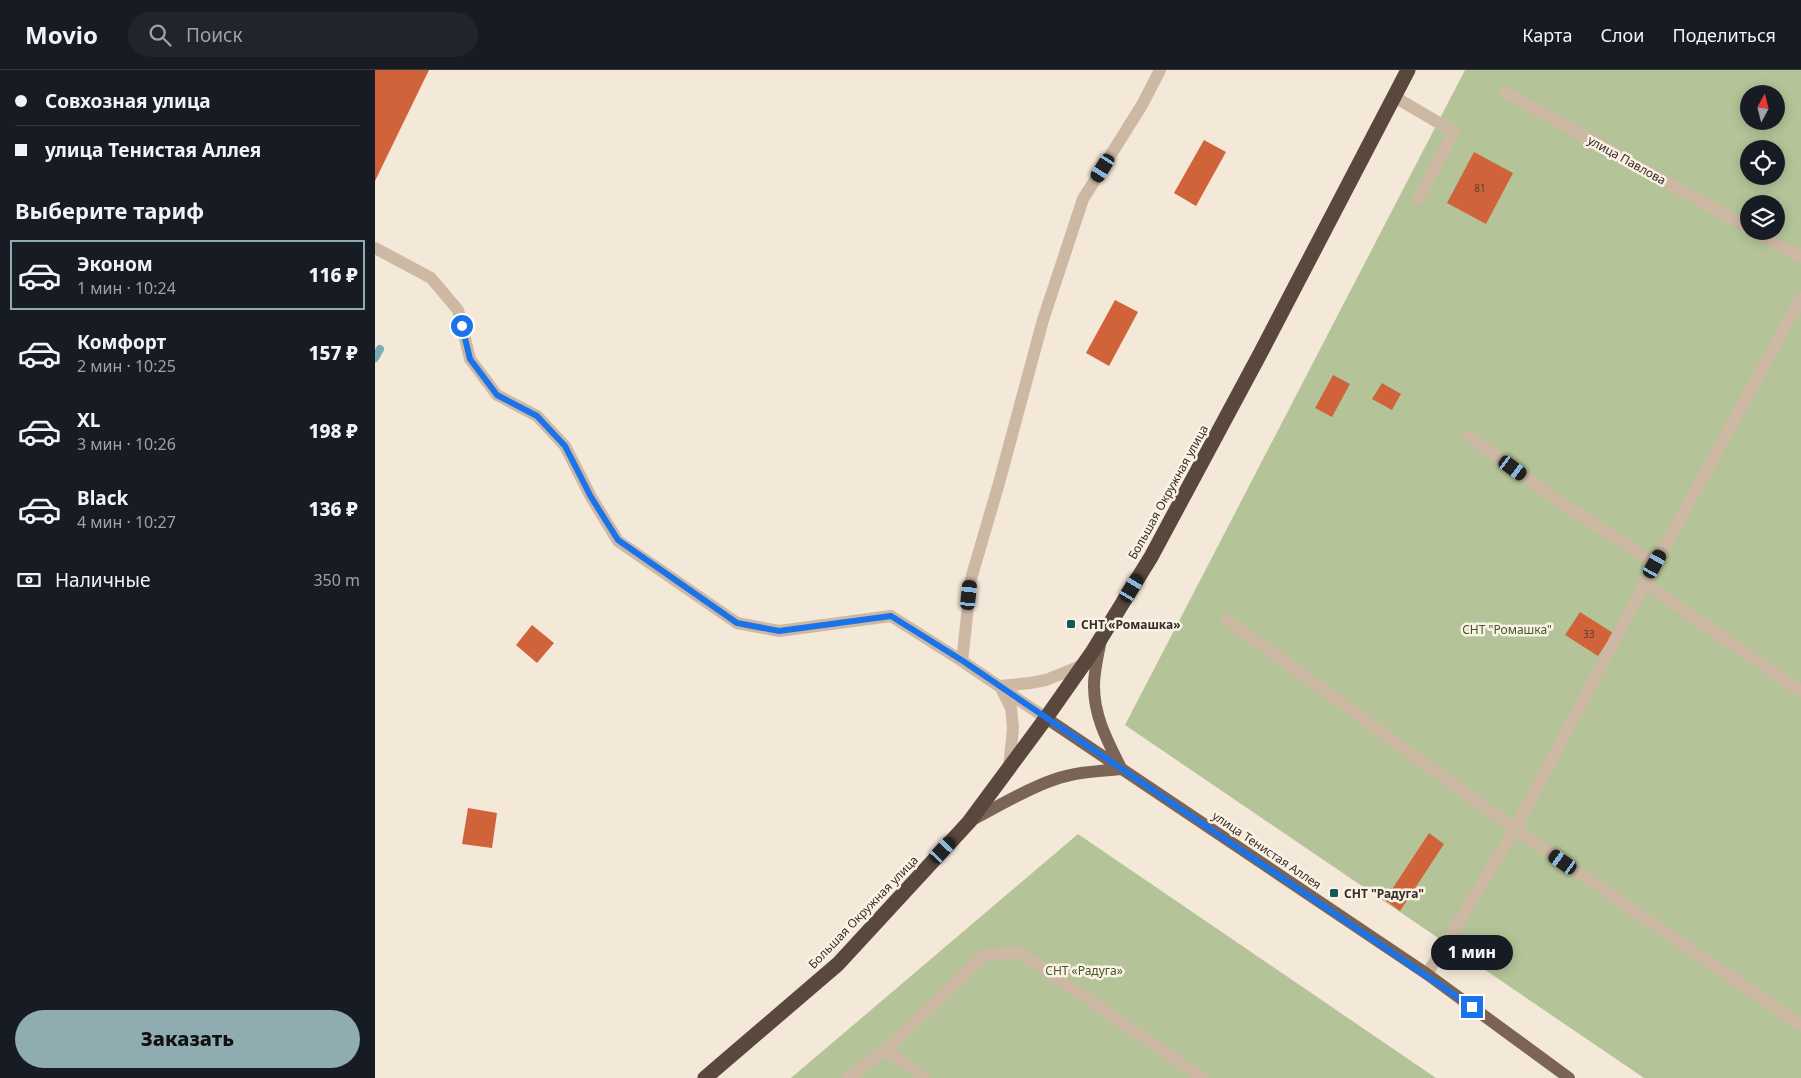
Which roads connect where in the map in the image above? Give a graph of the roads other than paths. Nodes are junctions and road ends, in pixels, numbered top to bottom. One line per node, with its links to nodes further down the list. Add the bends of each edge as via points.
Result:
1 (1160, 70): 16 (street, via 1083,199 1043,320 971,578)
2 (1409, 70): 4 (highway, Большая Окружная улица)
3 (1505, 92): 6 (street, улица Павлова)
4 (1395, 98): 5 (street, via 1454,132); 15 (highway, Большая Окружная улица, via 1155,550)
5 (1418, 199)
6 (1740, 223)
7 (1771, 240): 9 (street)
8 (375, 248): 16 (street, via 431,278 458,310 470,359 497,395 537,416 565,446 618,540 737,623 779,631 891,616)
9 (1801, 257)
10 (1801, 298): 12 (street)
11 (1468, 436): 12 (street, via 1557,500)
12 (1655, 564): 13 (street)
13 (1645, 583): 19 (street); 24 (street)
14 (1227, 620): 24 (street)
15 (1101, 639): 17 (highway, Большая Окружная улица); 22 (main road, via 1094,685 1096,710 1102,730)
16 (963, 661): 18 (street)
17 (1083, 665): 18 (street, via 1046,680); 20 (highway, Большая Окружная улица)
18 (999, 686): 20 (street); 21 (street, via 1011,708 1013,728)
19 (1801, 692)
20 (1046, 718): 21 (highway, Большая Окружная улица); 22 (main road, улица Тенистая Аллея)
21 (1009, 768): 23 (highway, Большая Окружная улица)
22 (1122, 769): 23 (main road, via 1079,773 1053,780); 25 (main road, улица Тенистая Аллея)
23 (969, 822): 28 (highway, Большая Окружная улица, via 838,964)
24 (1515, 829): 25 (street); 26 (street)
25 (1427, 974): 32 (main road, улица Тенистая Аллея)
26 (1801, 1025)
27 (886, 1050): 29 (street); 30 (street); 31 (street, via 984,955 1019,952)
28 (705, 1078)
29 (848, 1078)
30 (925, 1078)
31 (1203, 1078)
32 (1569, 1078)

